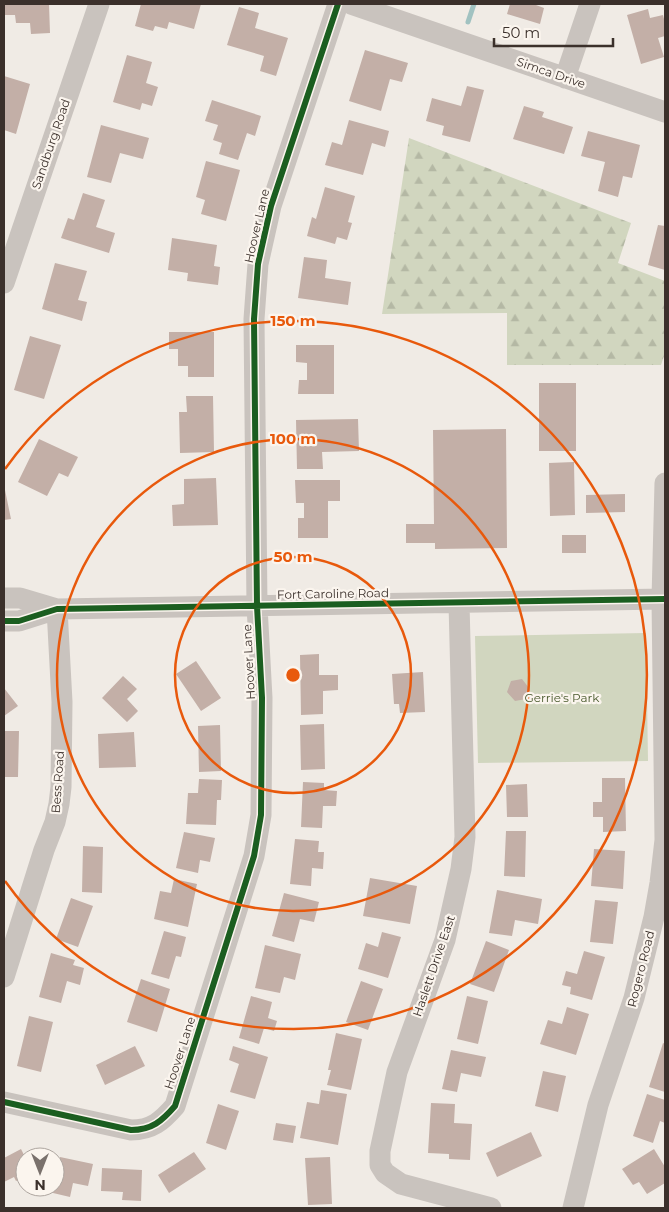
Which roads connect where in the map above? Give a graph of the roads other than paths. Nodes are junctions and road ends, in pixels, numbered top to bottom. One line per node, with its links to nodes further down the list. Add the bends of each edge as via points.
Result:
1 (99, 4): 7 (street, Sandburg Road)
2 (338, 4): 13 (street, Hoover Lane, via 271,206 258,264 254,319)
3 (351, 4): 5 (street, Simca Drive)
4 (590, 4): 5 (street)
5 (565, 78): 6 (street, Simca Drive)
6 (665, 112)
7 (9, 253): 8 (street, Sandburg Road)
8 (4, 283)
9 (665, 483): 11 (street, Rogero Road)
10 (4, 598): 14 (street, Fort Caroline Road, via 20,598)
11 (663, 599): 12 (street, Fort Caroline Road); 19 (street, Rogero Road, via 664,840 660,883 634,998 598,1105)
12 (459, 603): 13 (street, Fort Caroline Road); 18 (street, Haslett Drive East, via 465,837 461,870 445,940 397,1072 380,1151 380,1165 385,1173 401,1184)
13 (257, 606): 14 (street, Fort Caroline Road); 17 (street, Hoover Lane, via 262,698 258,841 175,1106 157,1124 131,1130)
14 (57, 609): 15 (street, Fort Caroline Road, via 19,621); 16 (street, Bess Road, via 62,702 59,804)
15 (4, 622)
16 (4, 977)
17 (4, 1102)
18 (491, 1208)
19 (573, 1208)

